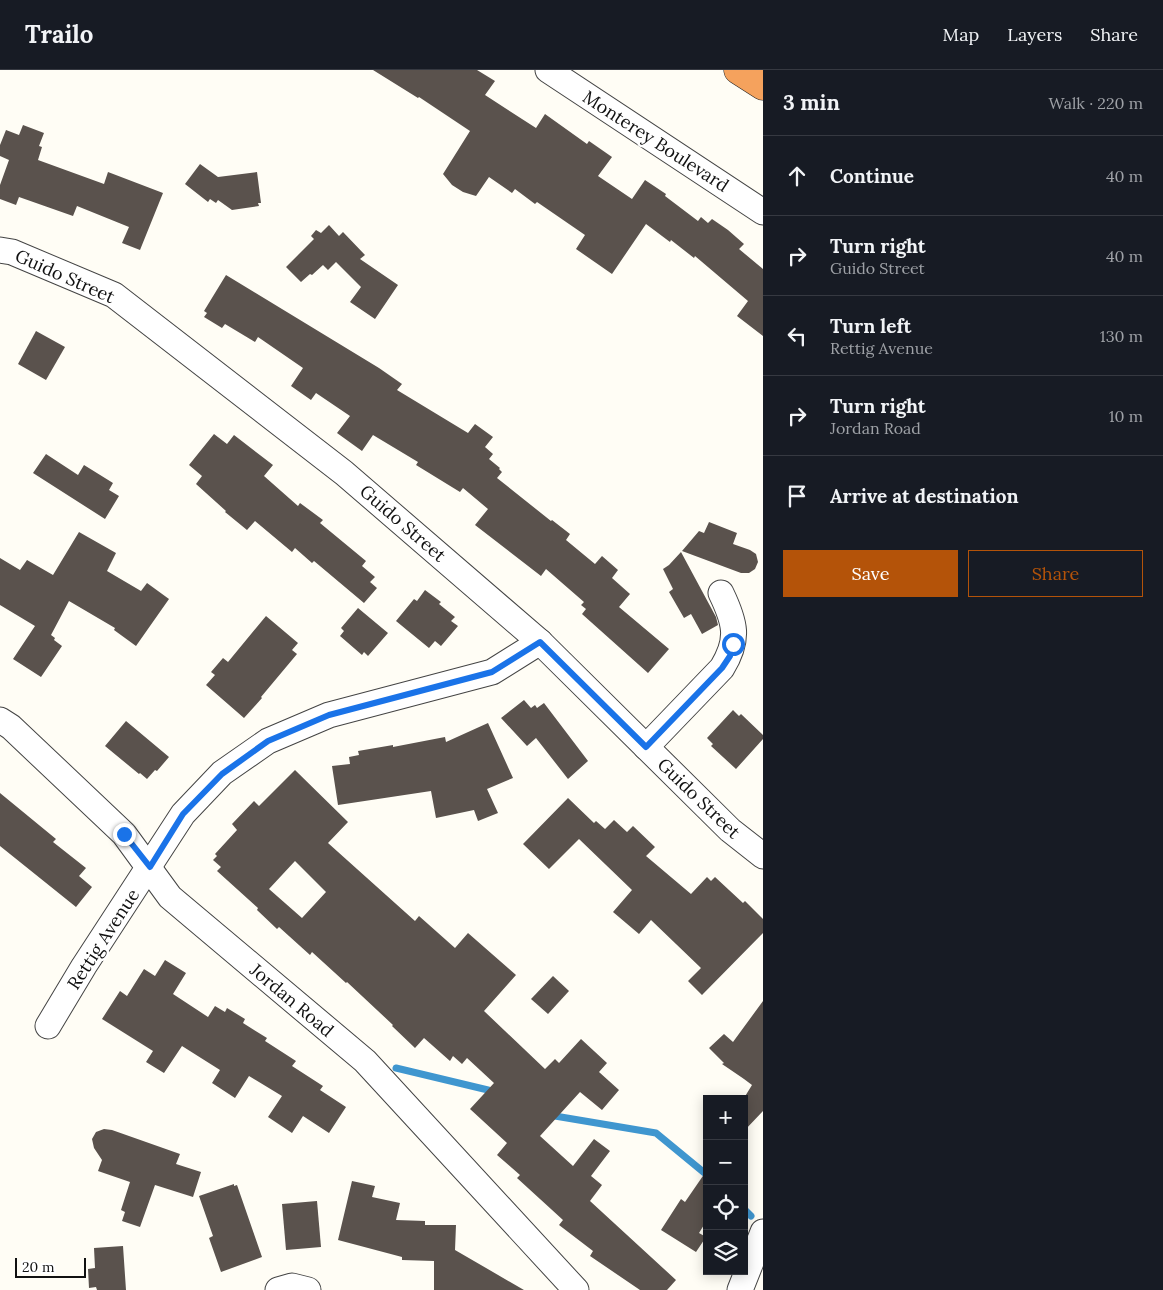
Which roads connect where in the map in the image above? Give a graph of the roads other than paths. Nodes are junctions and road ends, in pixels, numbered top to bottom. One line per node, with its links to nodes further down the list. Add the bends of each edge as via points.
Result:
1 (548, 70): 4 (street, Monterey Boulevard)
2 (738, 70): 3 (highway)
3 (763, 86)
4 (763, 212)
5 (0, 250): 7 (street, Guido Street, via 12,252 114,295 344,473)
6 (721, 593): 9 (street, via 733,621 730,656)
7 (540, 642): 9 (street, Guido Street); 11 (street, Rettig Avenue, via 492,672 329,715 268,741 222,774 183,814)
8 (0, 720): 11 (street, Jordan Road, via 124,834)
9 (646, 747): 10 (street, Guido Street, via 730,830)
10 (763, 856)
11 (150, 867): 12 (street, Rettig Avenue); 16 (street, Jordan Road, via 170,896 365,1061)
12 (48, 1026)
13 (763, 1232): 17 (street)
14 (278, 1290): 15 (street, via 292,1286)
15 (308, 1290)
16 (576, 1290)
17 (740, 1290)

